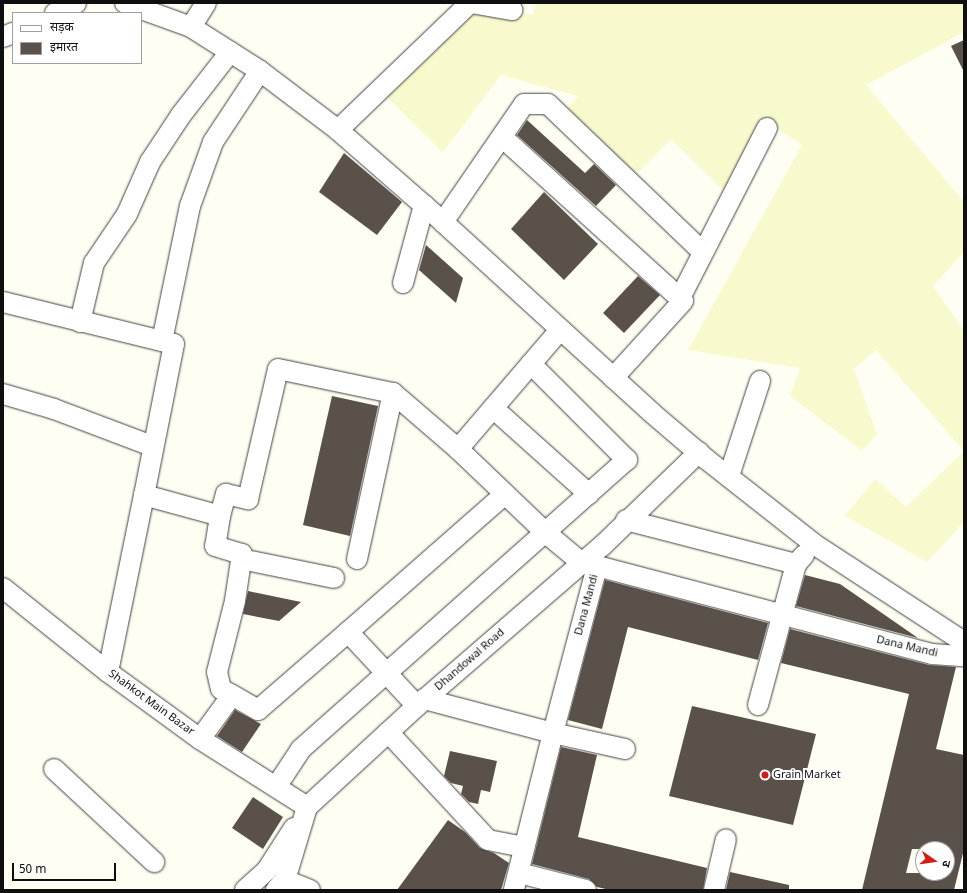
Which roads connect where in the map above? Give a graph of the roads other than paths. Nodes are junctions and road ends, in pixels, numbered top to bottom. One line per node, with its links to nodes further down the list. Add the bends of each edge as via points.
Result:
1 (76, 3): 6 (street)
2 (125, 3): 7 (street)
3 (206, 3): 7 (street)
4 (470, 3): 5 (street); 11 (street)
5 (512, 10)
6 (57, 12)
7 (191, 27): 8 (street)
8 (230, 52): 9 (street); 19 (street, via 181,115 150,162 127,214 94,263)
9 (260, 71): 11 (street); 21 (street, via 213,142 190,206)
10 (767, 128): 15 (street)
11 (338, 130): 13 (street)
12 (502, 137): 14 (street); 15 (street, via 524,104 548,104); 17 (street)
13 (424, 205): 14 (street); 16 (street)
14 (443, 222): 20 (street)
15 (702, 251): 17 (street)
16 (403, 283)
17 (680, 298): 23 (street, via 683,301)
18 (3, 302): 19 (street)
19 (80, 322): 21 (street)
20 (560, 330): 22 (street); 23 (street)
21 (162, 341): 28 (street, via 174,344)
22 (531, 364): 27 (street); 33 (street, via 628,460)
23 (613, 378): 30 (street)
24 (760, 382): 31 (street)
25 (393, 393): 29 (street); 35 (street, via 278,368 248,499 226,494); 40 (street)
26 (3, 394): 28 (street, via 54,409)
27 (493, 408): 29 (street); 33 (street)
28 (152, 446): 34 (street)
29 (458, 449): 32 (street)
30 (699, 452): 31 (street); 36 (street)
31 (729, 476): 38 (street)
32 (505, 494): 37 (street); 46 (street)
33 (589, 494): 37 (street)
34 (144, 495): 35 (street); 49 (street)
35 (220, 516): 39 (street, via 215,546 242,554)
36 (626, 520): 41 (street, via 602,546); 42 (street)
37 (546, 533): 41 (street); 50 (street)
38 (814, 544): 42 (street); 47 (street)
39 (241, 559): 43 (street); 51 (street, via 234,601 216,672 222,689)
40 (357, 559)
41 (590, 564): 45 (street, Dana Mandi); 52 (street, Dhandowal Road); 55 (street, Dana Mandi)
42 (796, 564): 45 (street)
43 (334, 578)
44 (3, 588): 49 (street, Shahkot Main Bazar)
45 (782, 615): 48 (street, Dana Mandi, via 932,654); 53 (street)
46 (348, 632): 50 (street); 51 (street, via 258,710)
47 (964, 642)
48 (964, 656)
49 (108, 672): 56 (street, Shahkot Main Bazar)
50 (386, 674): 52 (street); 59 (street, via 301,749)
51 (232, 695): 56 (street)
52 (420, 703): 54 (street, Dhandowal Road); 55 (street)
53 (758, 705)
54 (388, 732): 60 (street, Dhandowal Road); 62 (street, via 488,840)
55 (553, 733): 57 (street); 62 (street)
56 (200, 739): 59 (street, Shahkot Main Bazar)
57 (625, 749)
58 (54, 769): 63 (street)
59 (276, 787): 60 (street, Shahkot Main Bazar)
60 (307, 807): 65 (street); 66 (street, Dhandowal Road, via 267,870)
61 (726, 839): 69 (street)
62 (524, 847): 64 (street)
63 (154, 862)
64 (514, 884): 68 (street)
65 (281, 885): 67 (street)
66 (245, 890)
67 (310, 890)
68 (586, 890)
69 (714, 890)

